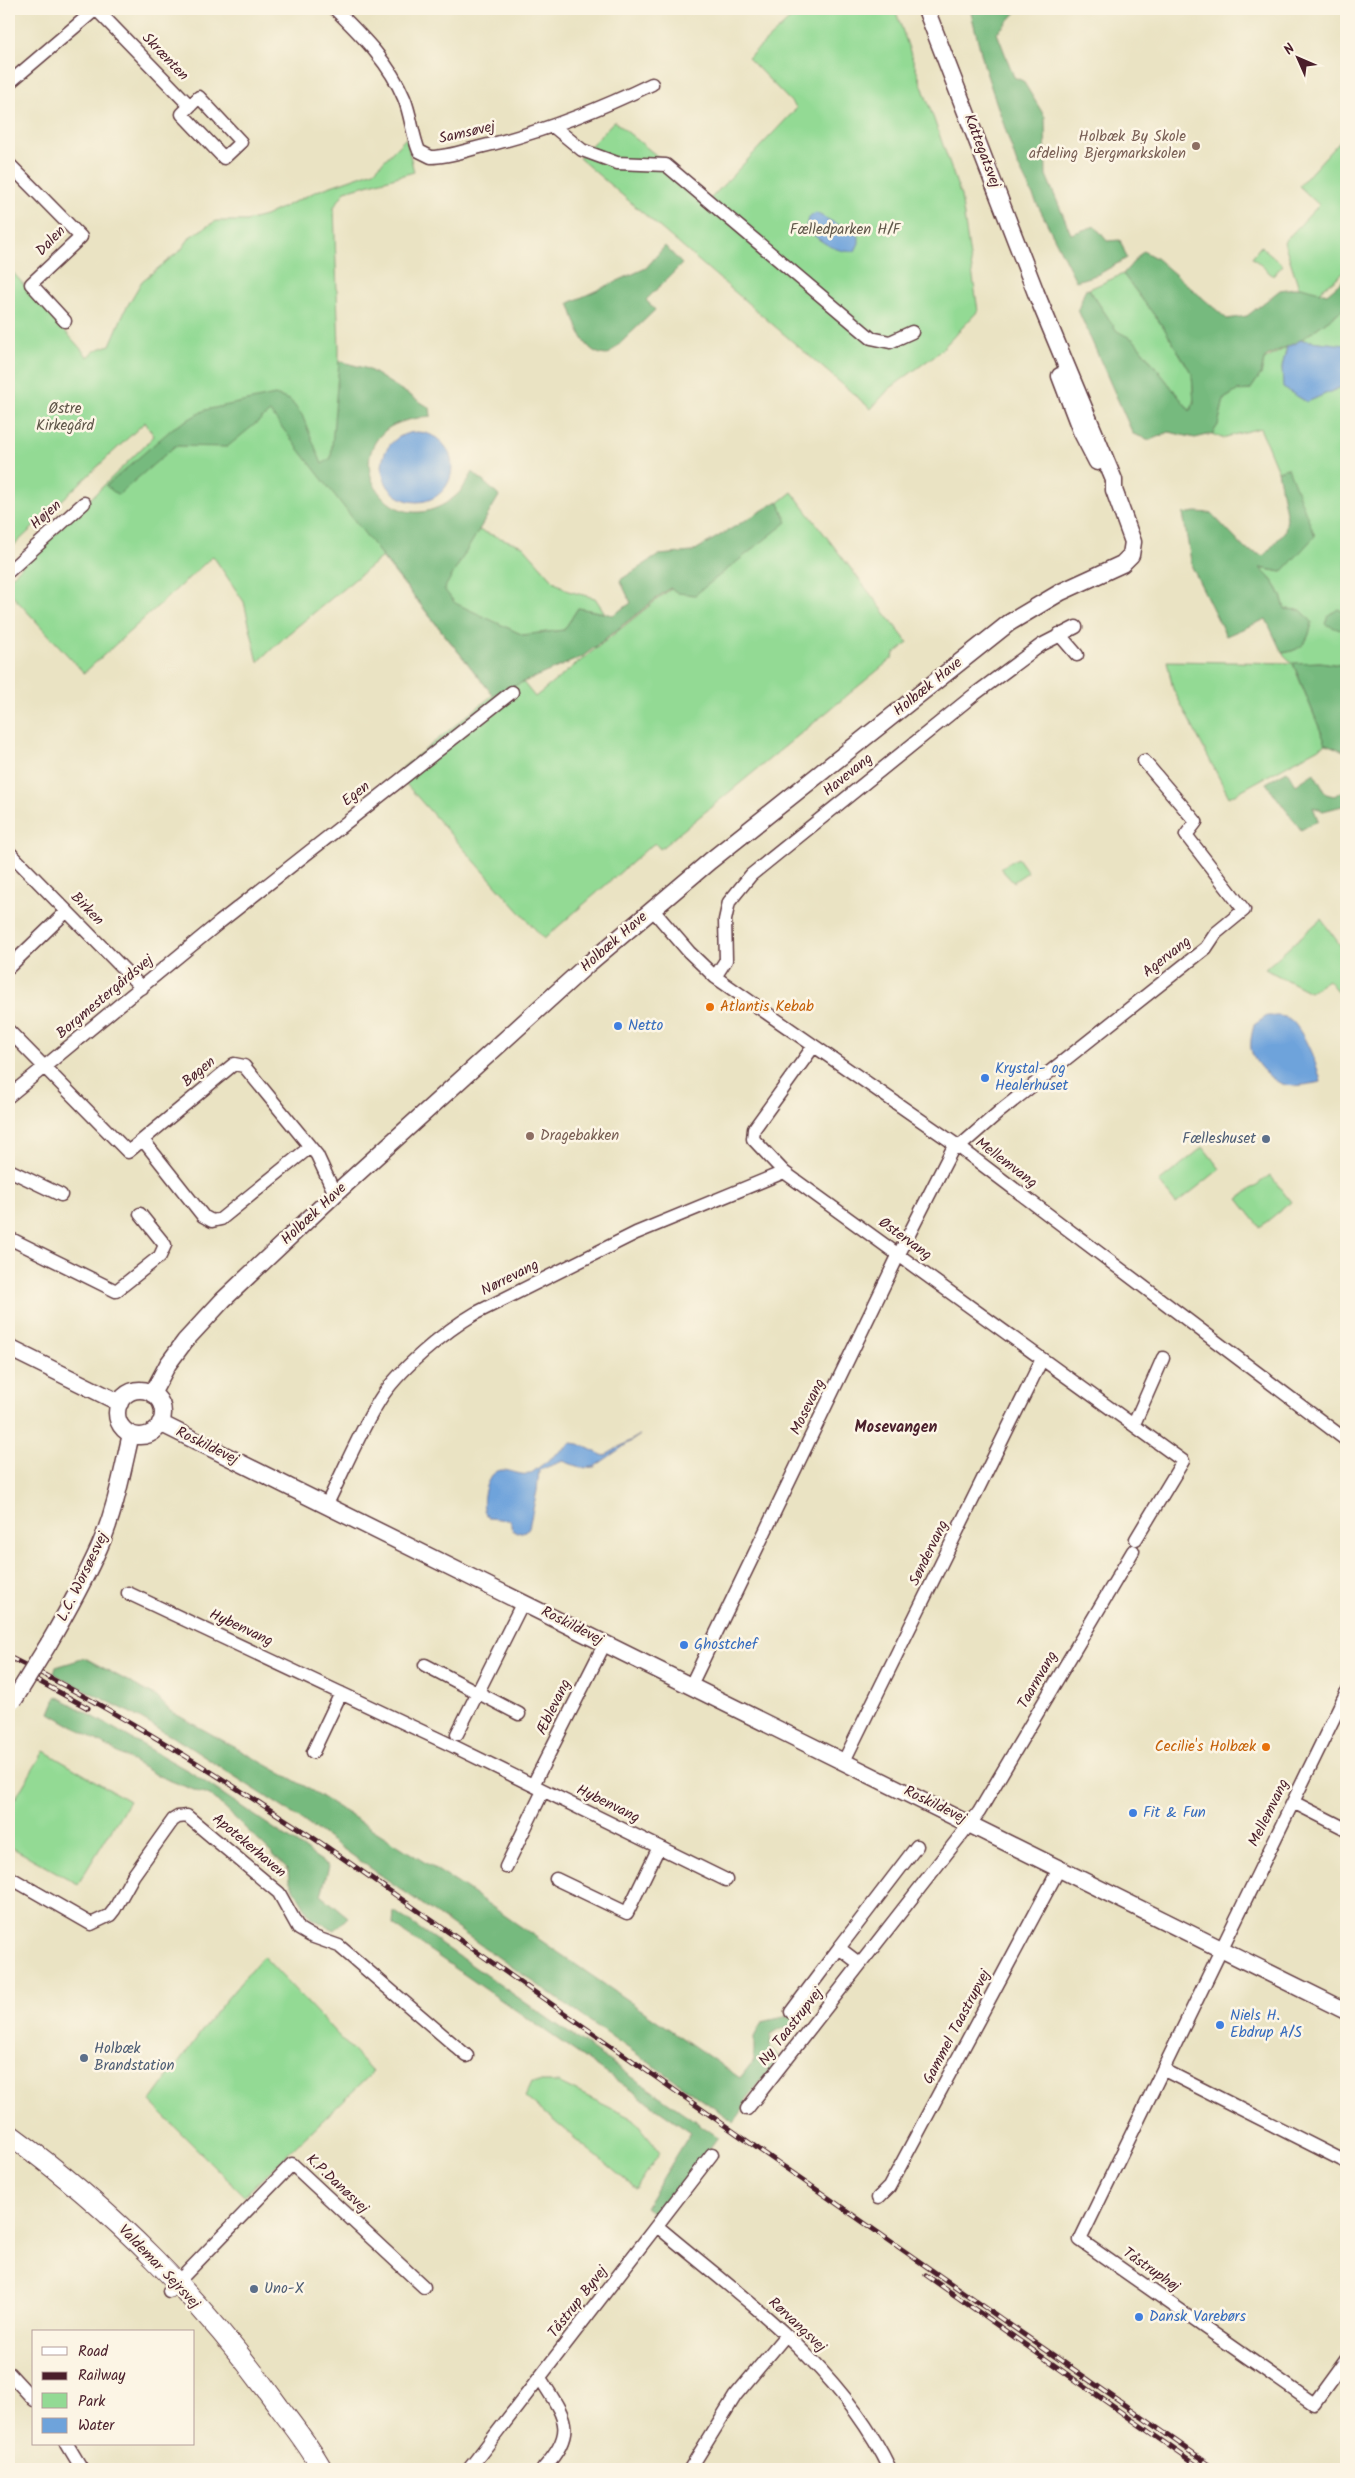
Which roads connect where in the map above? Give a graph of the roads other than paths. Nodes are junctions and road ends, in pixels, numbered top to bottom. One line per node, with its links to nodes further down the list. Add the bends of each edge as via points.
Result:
1 (96, 9): 4 (street, Skrænten); 6 (street, Skrænten)
2 (335, 9): 7 (street, Samsøvej, via 376,51 392,73 423,154 438,157)
3 (926, 9): 9 (street, Kattegatsvej)
4 (9, 83)
5 (652, 84): 7 (street, Samsøvej)
6 (190, 106): 6 (street, via 182,114 224,158 241,142 199,98)
7 (554, 127): 11 (street, via 582,150 617,164 666,165 868,336 880,342 890,342)
8 (9, 164): 10 (street, Dalen, via 81,237 31,284)
9 (1036, 293): 12 (street, Kattegatsvej, via 1111,471); 12 (street, Kattegatsvej, via 1053,357 1081,431)
10 (65, 322)
11 (912, 332)
12 (1114, 490): 14 (street, Kattegatsvej, via 1133,542)
13 (84, 503): 15 (street, Højen)
14 (1131, 555): 22 (street, Holbæk Have, via 1117,567 1052,597 1001,629)
15 (9, 571)
16 (1076, 627): 17 (street, Havevang)
17 (1059, 634): 18 (street); 26 (street, Havevang, via 975,694 751,875 729,902 725,920 726,960)
18 (1077, 655)
19 (512, 692): 24 (street, Egen)
20 (1144, 761): 33 (street, Agervang, via 1196,822 1186,835 1244,910 1216,932 1206,948)
21 (9, 852): 23 (street, Birken)
22 (652, 909): 26 (street, Mellemvang, via 688,952); 37 (street, Holbæk Have)
23 (67, 911): 25 (street); 27 (street, Birken)
24 (220, 922): 27 (street, Borgmestergårdsvej)
25 (9, 967)
26 (716, 977): 29 (street, Mellemvang)
27 (142, 988): 30 (street, Borgmestergårdsvej)
28 (9, 1031): 30 (street)
29 (813, 1047): 33 (street, Mellemvang); 36 (street, Østervang, via 752,1135)
30 (45, 1068): 31 (street, Borgmestergårdsvej); 32 (street, Bøgen, via 128,1152)
31 (9, 1096)
32 (143, 1140): 34 (street, via 203,1216 212,1221 221,1219); 34 (street, Bøgen, via 237,1064 247,1068)
33 (957, 1146): 41 (street, Mosevang); 50 (street, Mellemvang)
34 (310, 1147): 37 (street, Bøgen, via 322,1164)
35 (9, 1170): 38 (street)
36 (784, 1172): 41 (street, Østervang); 51 (street, Nørrevang, via 636,1233 460,1324 417,1359 379,1401)
37 (335, 1194): 45 (street, Holbæk Have, via 204,1318 168,1364)
38 (61, 1195)
39 (140, 1214): 40 (street, via 165,1245 160,1256 116,1291)
40 (9, 1238)
41 (899, 1254): 44 (street, Østervang); 57 (street, Mosevang)
42 (9, 1348): 46 (street)
43 (1163, 1358): 48 (street)
44 (1042, 1359): 48 (street, Østervang); 65 (street, Søndervang)
45 (152, 1394): 46 (street, via 134,1392); 47 (street, via 162,1407)
46 (120, 1403): 49 (street, via 117,1418 125,1431)
47 (160, 1423): 49 (street, via 145,1436); 51 (street, Roskildevej)
48 (1134, 1424): 52 (street, Østervang, via 1183,1461)
49 (131, 1434): 61 (street, L.C. Worsøesvej, bridge, via 115,1502 100,1547 73,1602)
50 (1346, 1440)
51 (326, 1504): 54 (street, Roskildevej)
52 (1135, 1545): 68 (street, Taarnvang)
53 (128, 1593): 59 (street, Hybenvang)
54 (522, 1602): 55 (street, Roskildevej); 58 (street, Roskildevej)
55 (605, 1643): 57 (street, Roskildevej); 66 (street, Æblevang)
56 (425, 1665): 58 (street)
57 (691, 1685): 65 (street, Roskildevej)
58 (478, 1692): 62 (street); 63 (street, Roskildevej)
59 (341, 1693): 63 (street, Hybenvang); 64 (street)
60 (1346, 1693): 67 (street, Mellemvang)
61 (11, 1704)
62 (519, 1714)
63 (454, 1740): 66 (street, Hybenvang)
64 (313, 1752)
65 (844, 1761): 68 (street, Roskildevej)
66 (538, 1788): 71 (street, Hybenvang); 72 (street)
67 (1293, 1802): 69 (street); 78 (street, Mellemvang)
68 (970, 1823): 73 (street, Roskildevej); 79 (street, Ny Taastrupvej)
69 (1346, 1829)
70 (917, 1846): 77 (street, Ny Taastrupvej)
71 (659, 1847): 75 (street, via 627,1913); 76 (street, Hybenvang)
72 (506, 1866)
73 (1059, 1869): 78 (street, Roskildevej); 89 (street, Gammel Taastrupvej, via 893,2180)
74 (9, 1878): 82 (street, Apotekerhaven, via 91,1924 114,1910 133,1876 173,1820 188,1816 279,1893 294,1924 302,1931 339,1946)
75 (556, 1879)
76 (726, 1880)
77 (839, 1948): 79 (street); 81 (street, Ny Taastrupvej)
78 (1223, 1949): 80 (street, Roskildevej); 83 (street, Tåstruphøj)
79 (860, 1964): 84 (street, Ny Taastrupvej)
80 (1346, 2011)
81 (791, 2012)
82 (467, 2056)
83 (1164, 2070): 88 (street); 94 (street, Tåstruphøj, via 1080,2240 1314,2404)
84 (748, 2109)
85 (9, 2134): 91 (main road, Valdemar Sejrsvej, via 108,2215)
86 (9, 2144): 91 (main road, Valdemar Sejrsvej)
87 (712, 2154): 90 (street, Tåstrup Byvej)
88 (1346, 2162)
89 (878, 2198)
90 (657, 2226): 93 (street, Rørvangsvej); 96 (street, Tåstrup Byvej)
91 (173, 2287): 92 (street, K.P.Danøsvej, via 292,2164); 100 (main road, Valdemar Sejrsvej, via 242,2372); 101 (main road, Valdemar Sejrsvej, via 250,2366)
92 (424, 2287)
93 (786, 2334): 104 (street, via 735,2396); 105 (street, Rørvangsvej, via 840,2390)
94 (1346, 2360)
95 (9, 2373): 97 (street)
96 (540, 2378): 102 (street, Tåstrup Byvej); 103 (street, via 562,2416 565,2432 558,2453)
97 (32, 2398)
98 (68, 2446): 99 (street)
99 (82, 2469)
100 (308, 2469)
101 (322, 2469)
102 (468, 2469)
103 (544, 2469)
104 (690, 2469)
105 (890, 2469)

